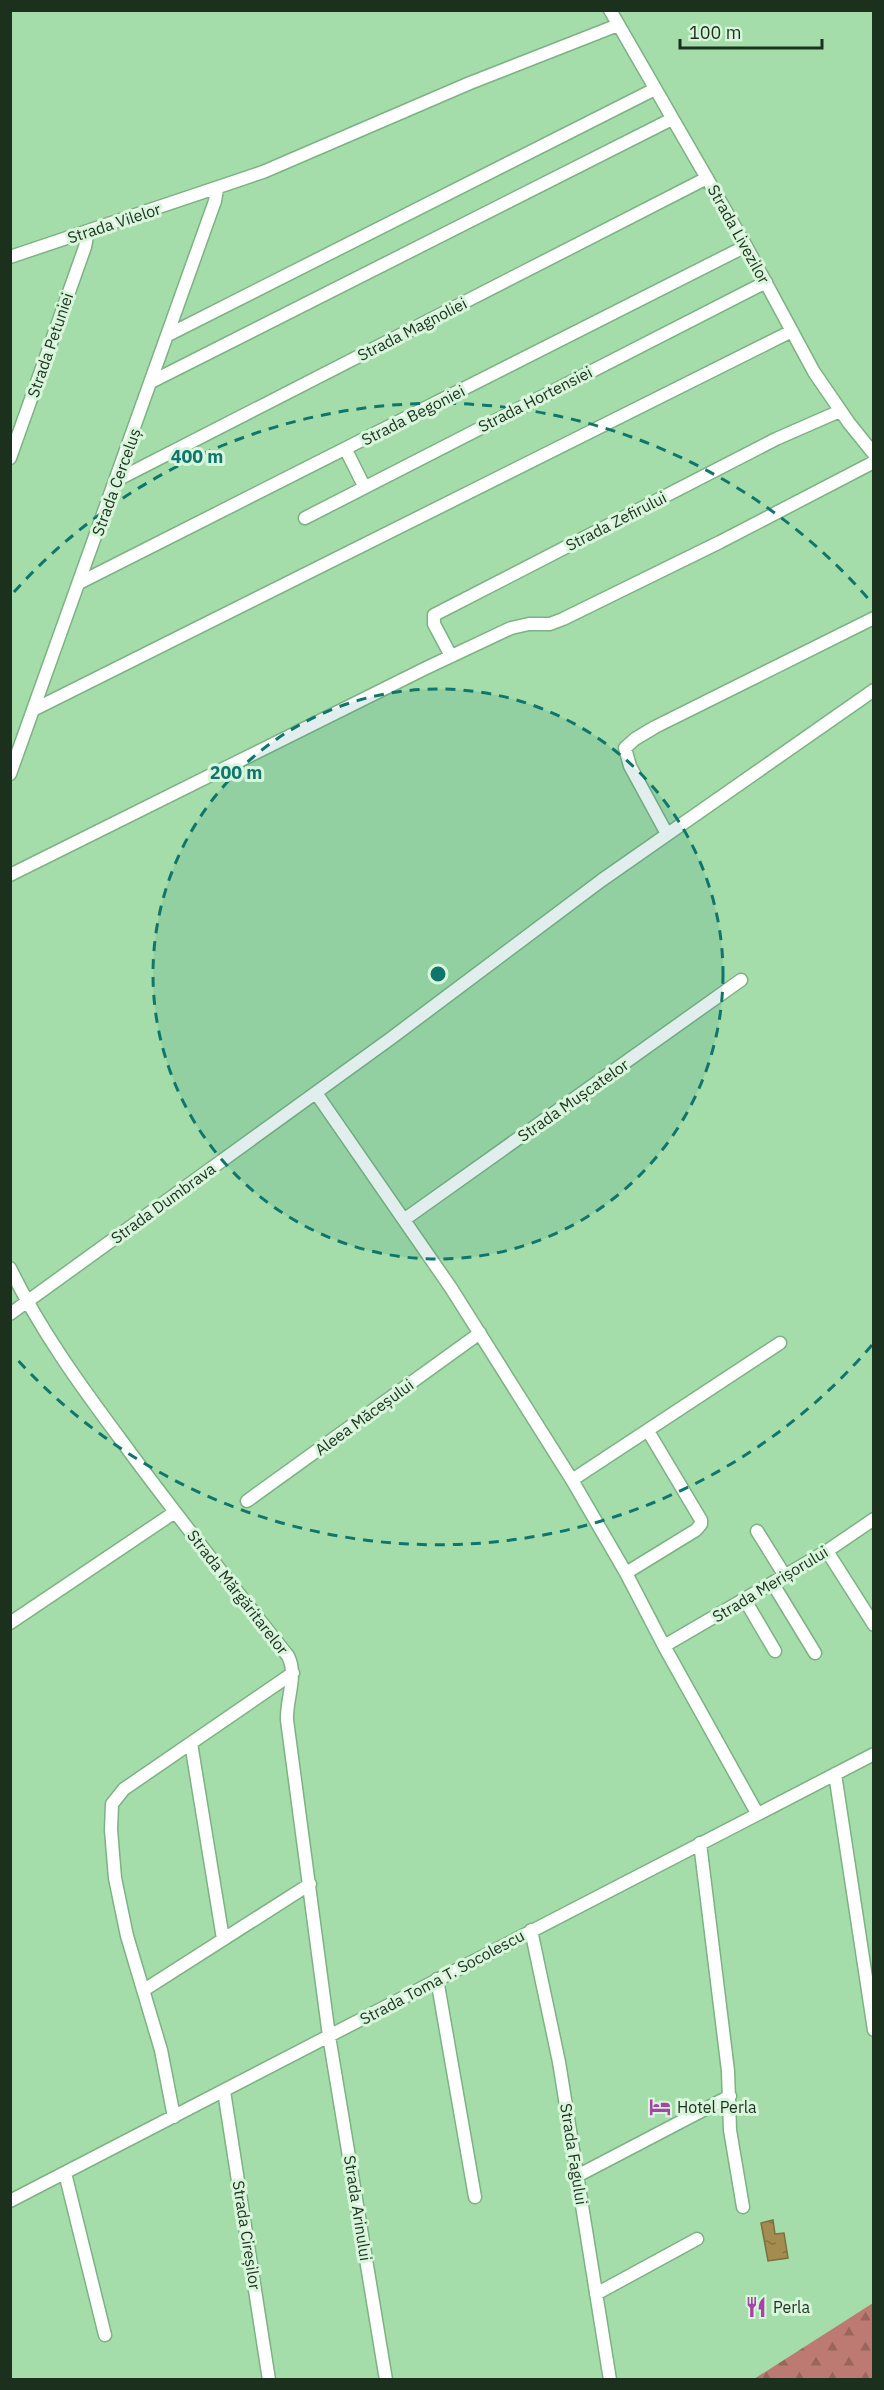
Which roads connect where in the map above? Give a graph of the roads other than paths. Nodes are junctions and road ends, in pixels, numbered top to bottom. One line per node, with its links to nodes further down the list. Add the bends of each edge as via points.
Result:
1 (610, 10): 2 (street, Strada Livezilor)
2 (618, 25): 3 (street, Strada Livezilor); 6 (street, Strada Vilelor)
3 (655, 88): 4 (street, Strada Livezilor); 12 (street)
4 (672, 119): 5 (street, Strada Livezilor); 13 (street)
5 (706, 178): 8 (street, Strada Livezilor); 19 (street, Strada Magnoliei)
6 (217, 189): 7 (street, Strada Vilelor); 12 (street, Strada Cerceluș)
7 (88, 231): 9 (street, Strada Vilelor); 17 (street, Strada Petuniei)
8 (746, 246): 10 (street, Strada Livezilor); 15 (street, Strada Begoniei)
9 (10, 257)
10 (766, 282): 11 (street, Strada Livezilor); 20 (street, Strada Hortensiei)
11 (792, 331): 14 (street, Strada Livezilor); 26 (street)
12 (168, 335): 13 (street, Strada Cerceluș)
13 (151, 382): 19 (street, Strada Cerceluș)
14 (840, 411): 16 (street, Strada Livezilor); 24 (street, Strada Zefirului, via 776,439 434,615 434,624)
15 (346, 450): 20 (street); 22 (street, Strada Begoniei)
16 (873, 454)
17 (10, 458)
18 (873, 462): 24 (street, via 563,619 511,628)
19 (117, 480): 22 (street, Strada Cerceluș)
20 (364, 486): 21 (street, Strada Hortensiei)
21 (305, 518)
22 (81, 582): 26 (street, Strada Cerceluș)
23 (873, 618): 28 (street, via 630,743 626,748 630,766)
24 (451, 656): 29 (street)
25 (873, 690): 28 (street, Strada Dumbrava)
26 (35, 709): 27 (street, Strada Cerceluș)
27 (10, 774)
28 (667, 834): 31 (street, Strada Dumbrava)
29 (10, 875)
30 (741, 981): 32 (street, Strada Mușcatelor)
31 (316, 1093): 32 (street); 34 (street, Strada Dumbrava)
32 (405, 1219): 36 (street)
33 (10, 1268): 34 (street, Strada Mărgăritarelor)
34 (27, 1302): 35 (street, Strada Dumbrava); 41 (street, Strada Mărgăritarelor, via 88,1396)
35 (10, 1314)
36 (480, 1333): 39 (street); 40 (street, Aleea Măceșului)
37 (780, 1343): 38 (street)
38 (648, 1431): 39 (street); 45 (street, via 701,1524)
39 (572, 1480): 45 (street)
40 (247, 1502)
41 (175, 1512): 49 (street); 54 (street, Strada Mărgăritarelor, via 288,1656)
42 (873, 1519): 44 (street, Strada Merișorului)
43 (757, 1531): 46 (street)
44 (827, 1551): 46 (street, Strada Merișorului); 50 (street)
45 (626, 1573): 51 (street)
46 (785, 1576): 47 (street, Strada Merișorului)
47 (772, 1584): 48 (street, Strada Merișorului); 53 (street)
48 (745, 1600): 51 (street, Strada Merișorului); 52 (street)
49 (10, 1623)
50 (873, 1625)
51 (664, 1646): 58 (street)
52 (775, 1651)
53 (815, 1653)
54 (293, 1673): 55 (street); 60 (street, Strada Mărgăritarelor, via 287,1720)
55 (191, 1743): 62 (street); 64 (street, via 124,1789 112,1804 115,1878)
56 (873, 1754): 57 (street, Strada Toma T. Socolescu)
57 (835, 1774): 58 (street, Strada Toma T. Socolescu); 65 (street)
58 (757, 1813): 59 (street, Strada Toma T. Socolescu)
59 (700, 1843): 61 (street, Strada Toma T. Socolescu); 68 (street)
60 (310, 1884): 62 (street); 66 (street, Strada Mărgăritarelor)
61 (531, 1930): 63 (street, Strada Toma T. Socolescu); 71 (street, Strada Fagului, via 559,2062)
62 (223, 1940): 64 (street)
63 (437, 1979): 66 (street, Strada Toma T. Socolescu); 72 (street)
64 (144, 1990): 69 (street)
65 (873, 2030)
66 (329, 2036): 67 (street, Strada Toma T. Socolescu); 79 (street, Strada Arinului)
67 (224, 2091): 69 (street, Strada Toma T. Socolescu); 78 (street, Strada Cireșilor)
68 (730, 2096): 71 (street); 74 (street, via 730,2130)
69 (174, 2117): 70 (street, Strada Toma T. Socolescu)
70 (65, 2173): 73 (street, Strada Toma T. Socolescu); 77 (street)
71 (577, 2176): 76 (street, Strada Fagului)
72 (476, 2198)
73 (10, 2201)
74 (743, 2207)
75 (697, 2239): 76 (street)
76 (596, 2294): 80 (street, Strada Fagului)
77 (105, 2335)
78 (269, 2379)
79 (386, 2379)
80 (610, 2379)

